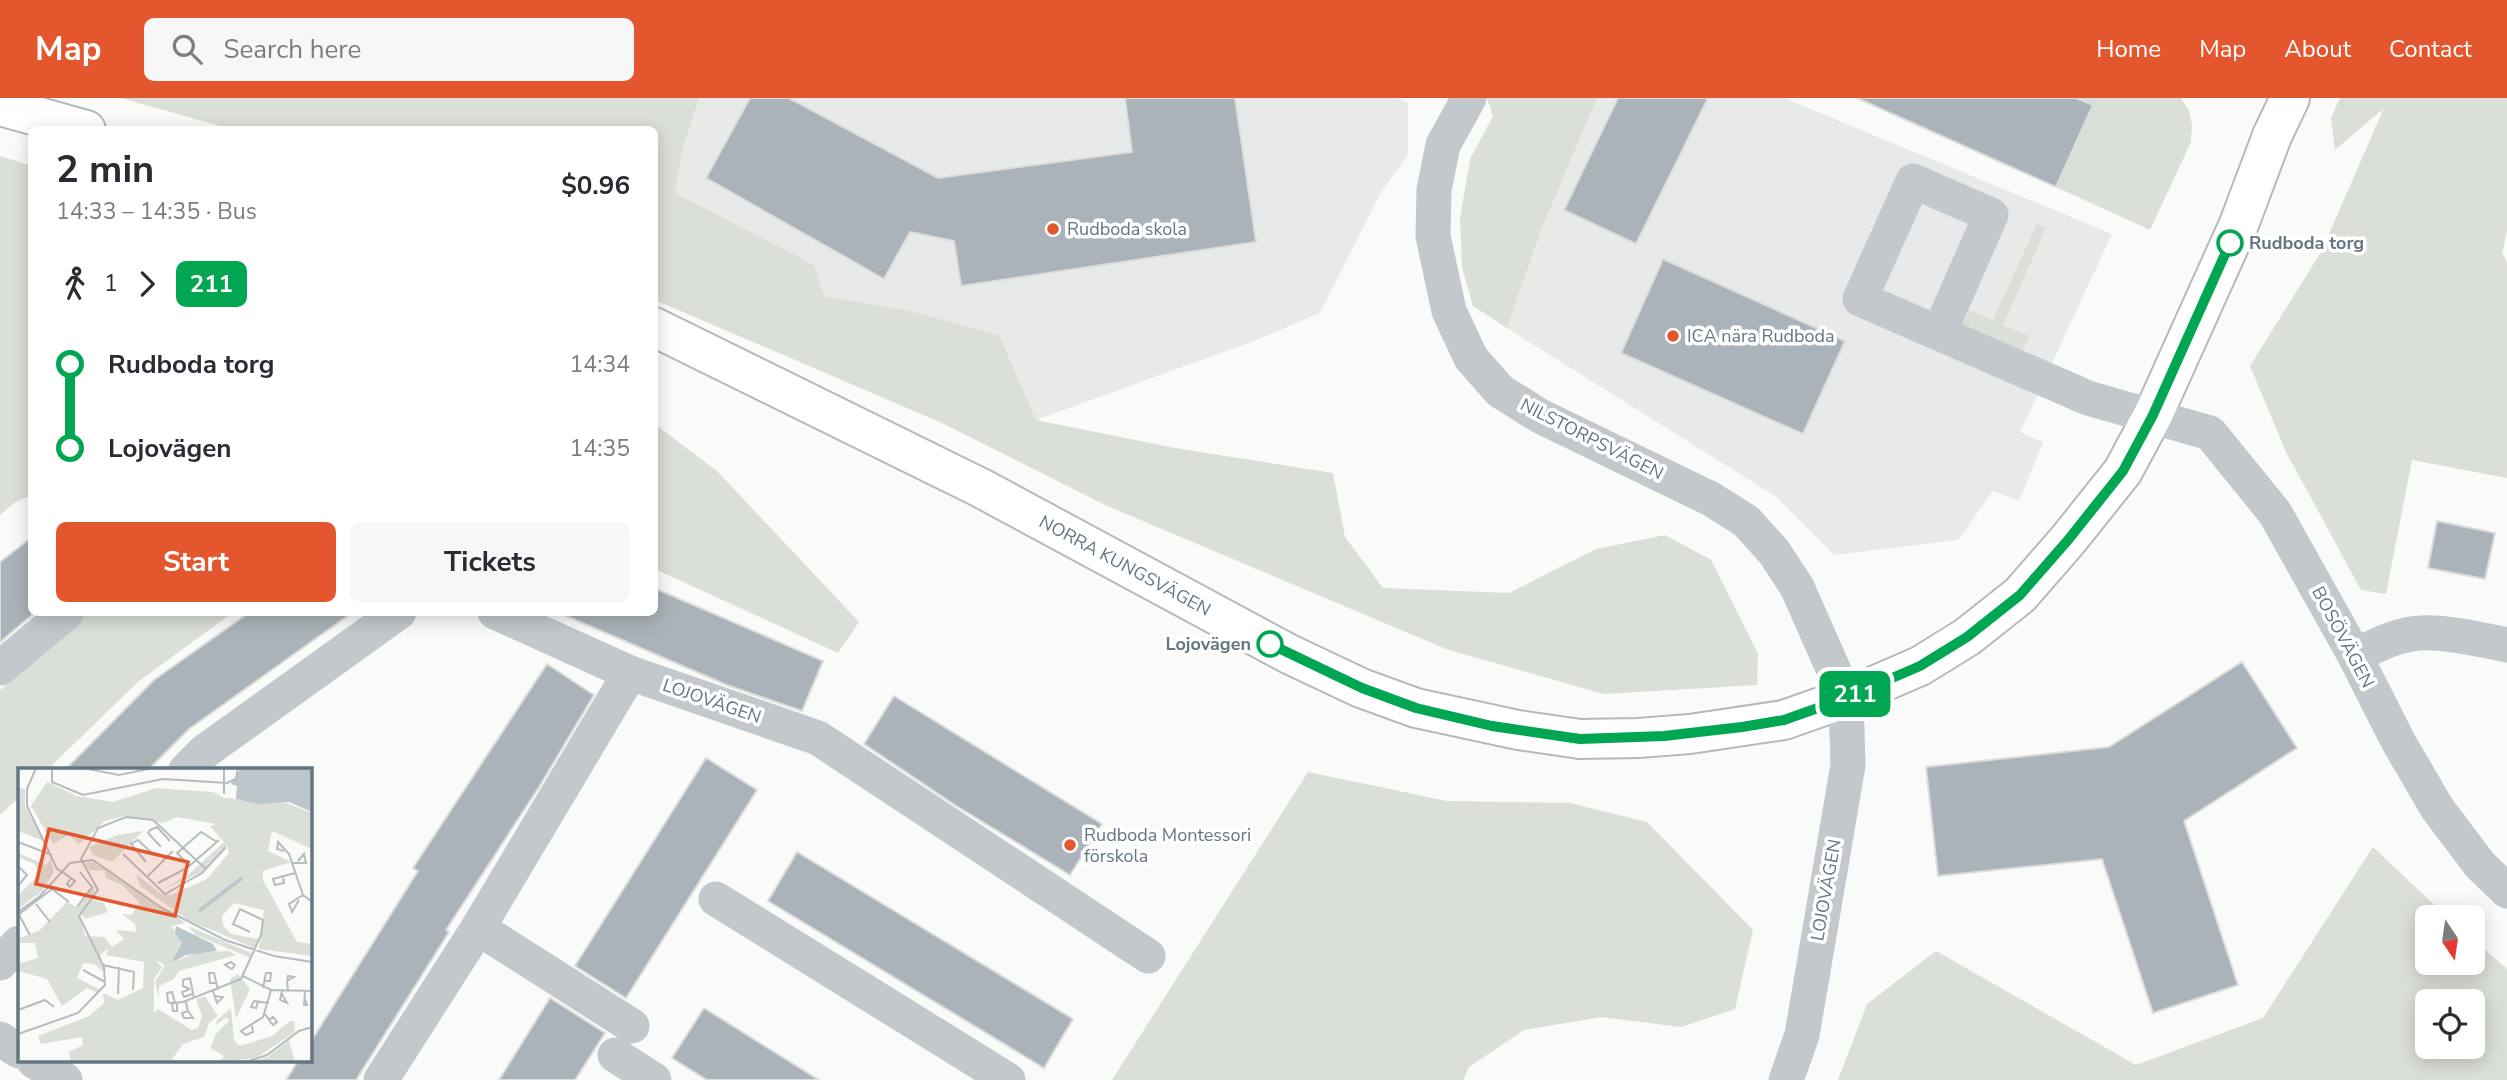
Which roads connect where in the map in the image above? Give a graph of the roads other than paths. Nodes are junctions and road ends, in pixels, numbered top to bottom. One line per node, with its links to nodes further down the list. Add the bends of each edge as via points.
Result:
1 (1469, 98): 15 (street, NILSTORPSVÄGEN, via 1443,145 1434,190 1433,236 1449,311 1471,358 1500,391 1541,416 1711,499 1746,522 1774,552 1797,587)
2 (2290, 98): 7 (main road, NORRA KUNGSVÄGEN)
3 (0, 106): 4 (main road)
4 (72, 126)
5 (658, 329): 15 (main road, NORRA KUNGSVÄGEN, via 969,482 1289,654 1416,708 1580,739 1638,738 1784,720)
6 (1939, 333): 7 (street, via 2099,403)
7 (2153, 415): 12 (street, BOSÖVÄGEN, via 2210,433 2275,513); 15 (main road, NORRA KUNGSVÄGEN, via 2123,471 2020,595 1967,637 1920,666)
8 (62, 616): 13 (street)
9 (393, 616): 16 (street)
10 (504, 616): 14 (street, LOJOVÄGEN)
11 (2507, 645): 12 (street, via 2422,632)
12 (2355, 656): 17 (street, BOSÖVÄGEN, via 2437,808 2480,865)
13 (0, 668)
14 (630, 673): 19 (street); 21 (street, LOJOVÄGEN, via 818,737)
15 (1846, 698): 32 (street, LOJOVÄGEN, via 1849,765 1802,1035)
16 (188, 768)
17 (2507, 891)
18 (716, 899): 31 (street)
19 (478, 928): 23 (street); 29 (street)
20 (18, 944): 22 (street)
21 (1148, 956)
22 (0, 963)
23 (632, 1026)
24 (0, 1039): 25 (street)
25 (18, 1050)
26 (615, 1055): 30 (street)
27 (36, 1062): 28 (street)
28 (65, 1080)
29 (381, 1080)
30 (654, 1080)
31 (1008, 1080)
32 (1786, 1080)

